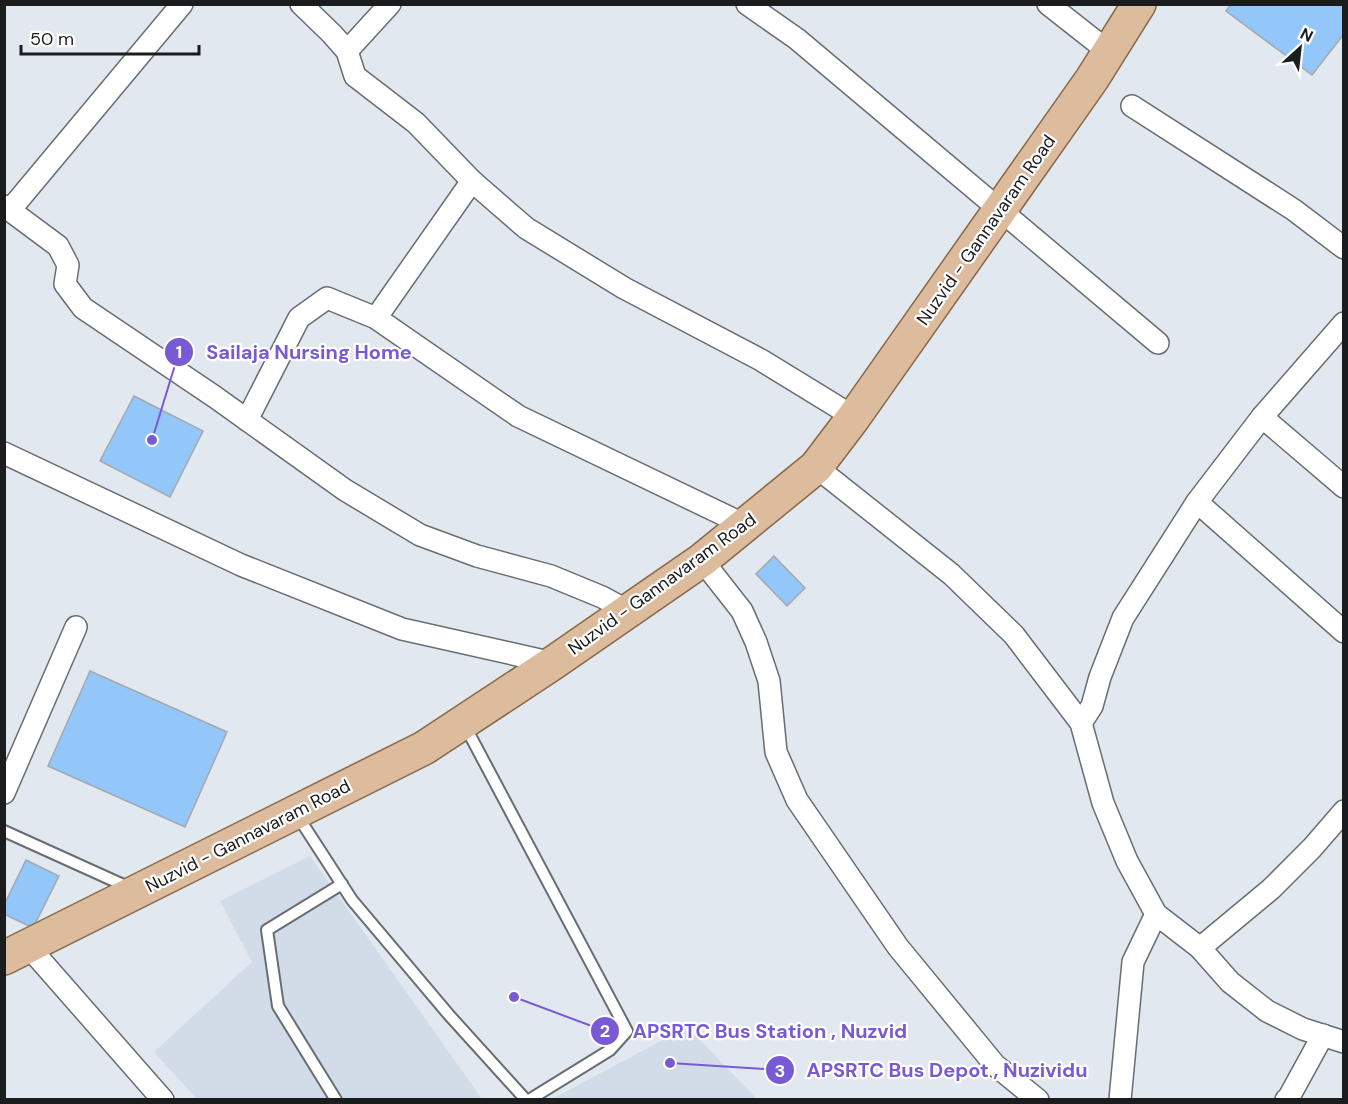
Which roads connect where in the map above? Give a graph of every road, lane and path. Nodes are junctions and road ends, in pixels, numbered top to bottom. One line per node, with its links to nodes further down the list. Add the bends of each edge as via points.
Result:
1 (182, 4): 11 (street)
2 (301, 4): 7 (street)
3 (390, 4): 7 (street)
4 (747, 4): 12 (street, via 797,39)
5 (1048, 4): 8 (street)
6 (1139, 4): 8 (main road, Nuzvid - Gannavaram Road)
7 (346, 51): 10 (street, via 355,76 416,123)
8 (1109, 52): 12 (main road, Nuzvid - Gannavaram Road)
9 (1132, 106): 13 (street, via 1294,210)
10 (472, 181): 14 (street); 17 (street, via 526,228 624,288 761,360)
11 (7, 208): 19 (street, via 58,246 68,265 65,284 82,308)
12 (1000, 210): 16 (street); 17 (main road, Nuzvid - Gannavaram Road)
13 (1344, 248)
14 (376, 318): 19 (street, via 327,298 299,318); 24 (street, via 518,416)
15 (1341, 330): 18 (street)
16 (1158, 343)
17 (854, 417): 21 (main road, Nuzvid - Gannavaram Road)
18 (1262, 417): 22 (street); 23 (street)
19 (247, 420): 26 (street, via 345,490 420,535 477,556 551,576)
20 (4, 453): 29 (street, via 241,565 402,629)
21 (816, 467): 24 (main road, Nuzvid - Gannavaram Road); 31 (street, via 951,574 1014,635)
22 (1344, 487)
23 (1197, 502): 28 (street); 31 (street, via 1123,618 1092,706)
24 (745, 525): 25 (main road, Nuzvid - Gannavaram Road)
25 (702, 560): 26 (main road, Nuzvid - Gannavaram Road); 46 (street, via 742,611 756,642 769,681 776,752 797,800 898,947 995,1065)
26 (628, 611): 29 (main road, Nuzvid - Gannavaram Road)
27 (76, 627): 32 (street)
28 (1344, 632)
29 (553, 663): 30 (main road, Nuzvid - Gannavaram Road)
30 (463, 722): 34 (main road, Nuzvid - Gannavaram Road, via 424,748); 45 (lane, via 627,1031 610,1050)
31 (1081, 723): 38 (street, via 1103,803 1127,861)
32 (4, 793)
33 (1344, 811): 39 (street, via 1271,889)
34 (295, 813): 36 (lane); 37 (main road, Nuzvid - Gannavaram Road)
35 (4, 831): 37 (lane)
36 (342, 884): 44 (lane, via 267,930 278,1006); 45 (lane, via 449,1016)
37 (138, 891): 40 (main road, Nuzvid - Gannavaram Road)
38 (1156, 914): 39 (street); 47 (street, via 1133,962)
39 (1200, 948): 41 (street, via 1230,982 1268,1011)
40 (16, 952): 43 (street)
41 (1323, 1035): 42 (street); 48 (street)
42 (1344, 1042)
43 (163, 1100)
44 (336, 1100)
45 (528, 1100)
46 (1038, 1100)
47 (1120, 1100)
48 (1286, 1100)

